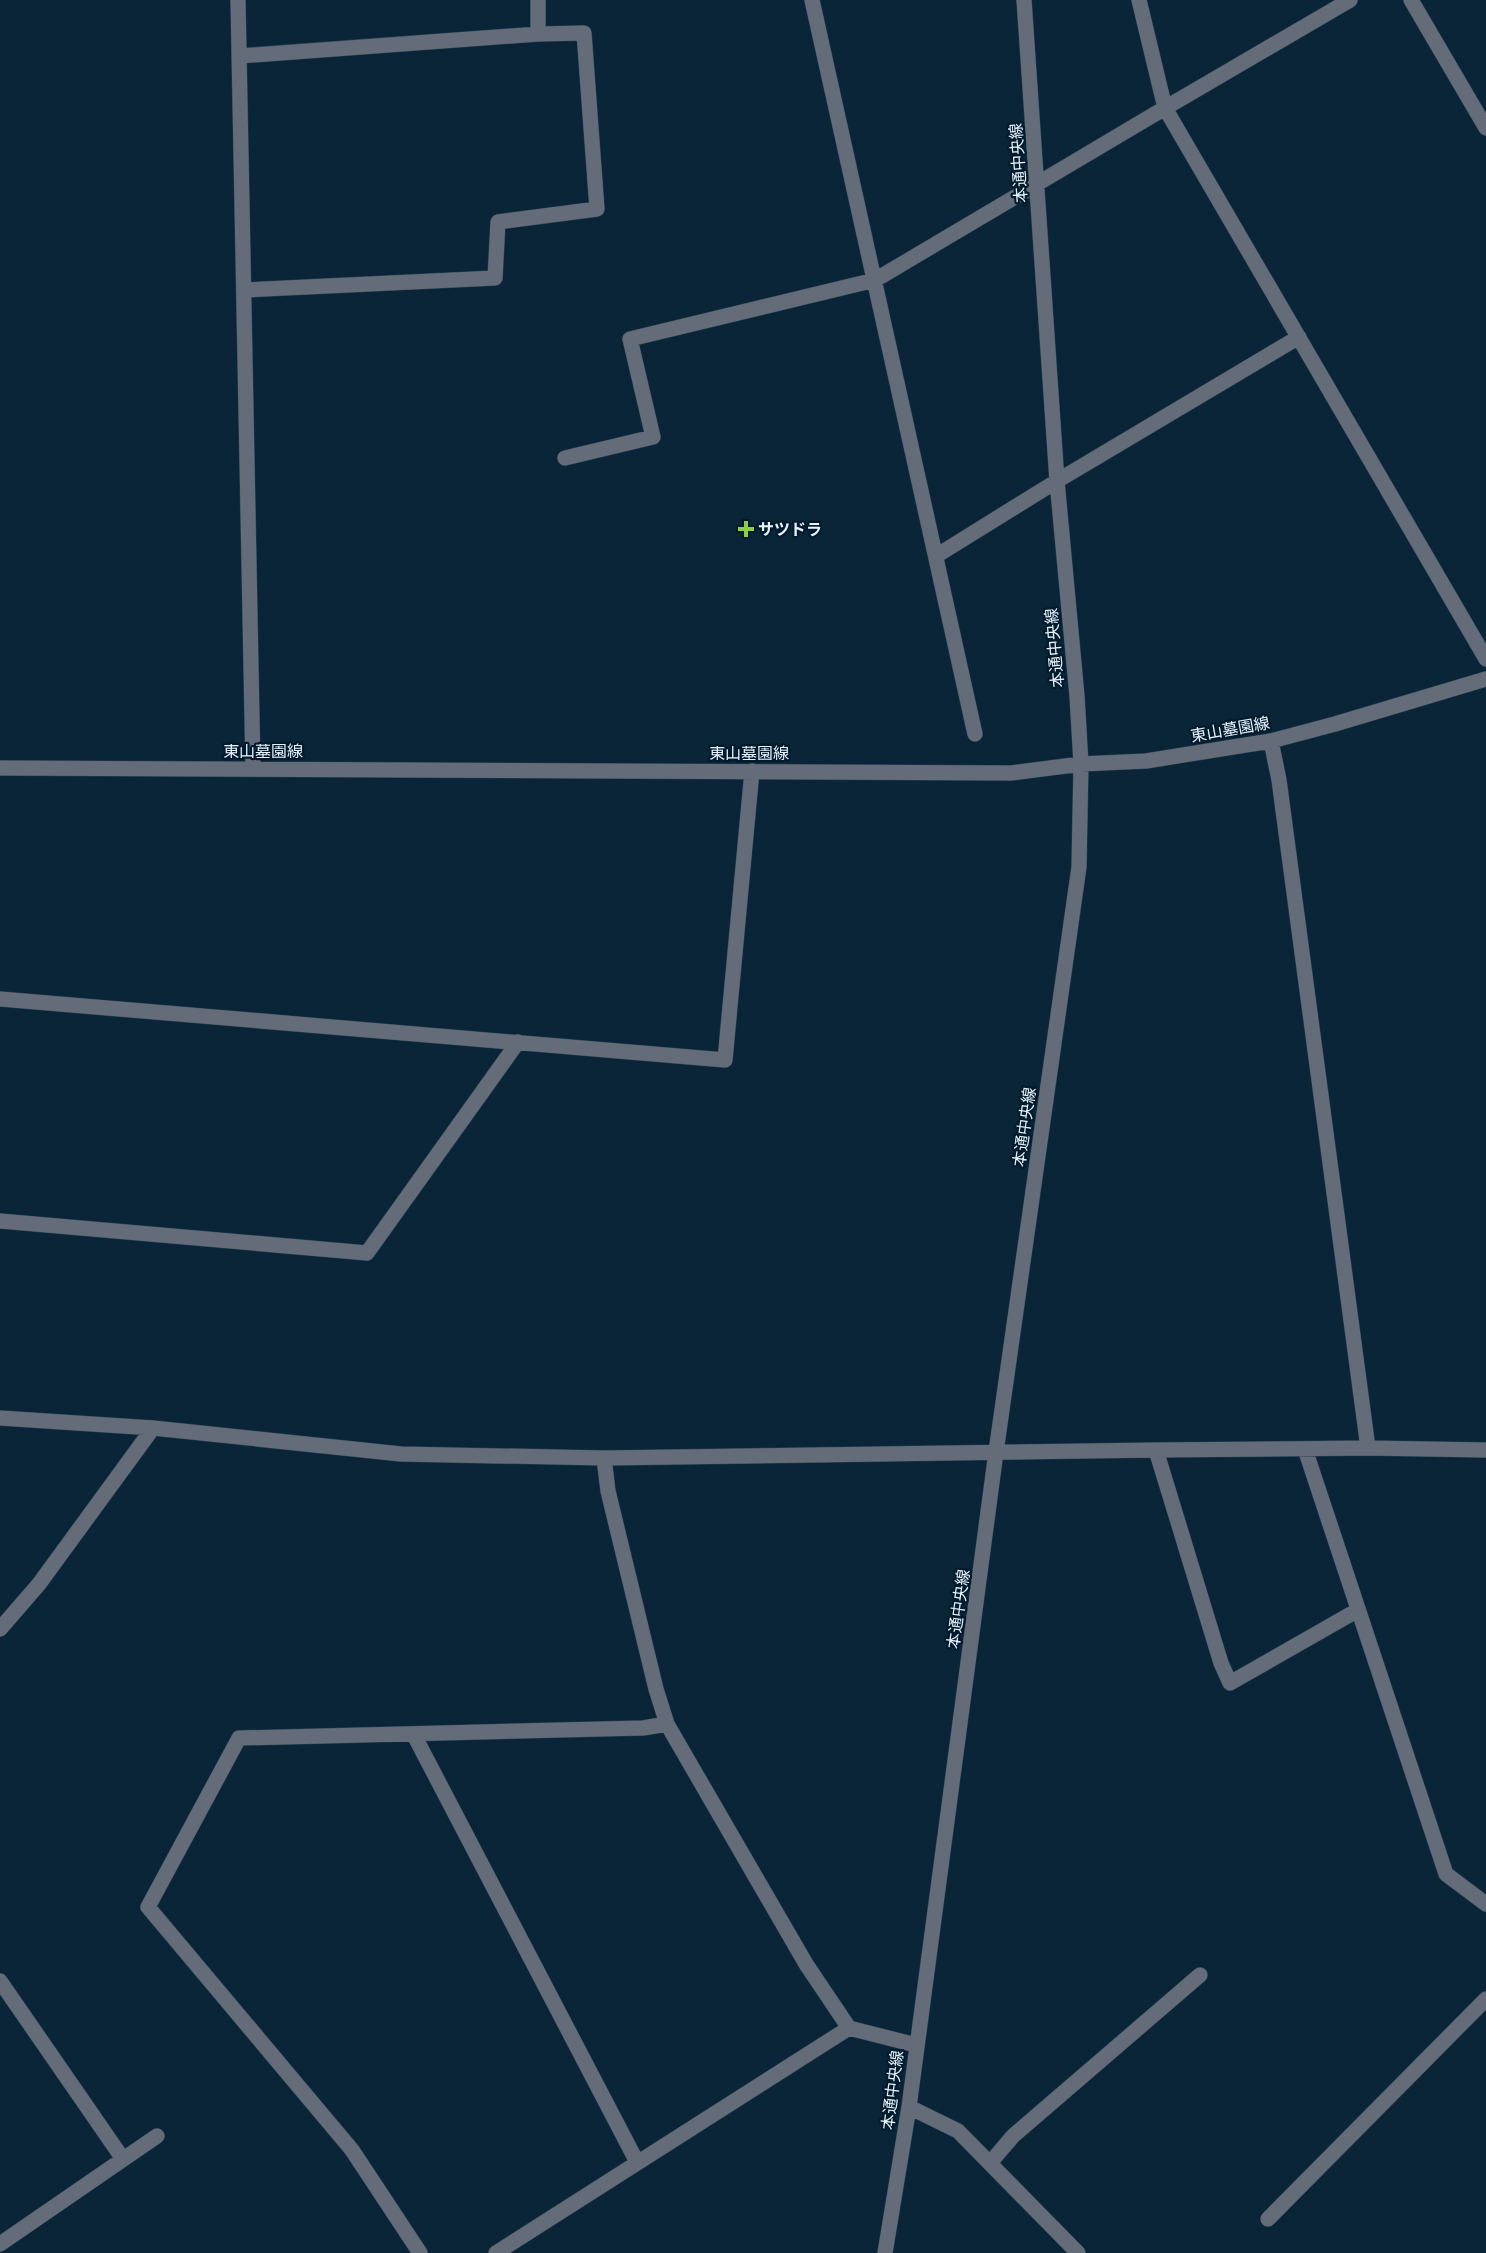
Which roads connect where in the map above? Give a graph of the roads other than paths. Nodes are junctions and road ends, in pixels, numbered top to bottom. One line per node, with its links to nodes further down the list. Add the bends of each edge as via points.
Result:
1 (238, 0): 9 (street)
2 (538, 0): 8 (street)
3 (812, 0): 13 (street)
4 (1024, 0): 12 (street, 本通中央線)
5 (1139, 0): 10 (street)
6 (1350, 0): 10 (street)
7 (1411, 0): 11 (street)
8 (538, 34): 9 (street); 14 (street, via 584,33 597,209 498,222 495,278)
9 (239, 56): 14 (street)
10 (1165, 108): 12 (street); 15 (street)
11 (1486, 128)
12 (1038, 183): 13 (street); 17 (street, 本通中央線)
13 (875, 280): 16 (street, via 630,339 653,436); 18 (street)
14 (244, 290): 26 (street)
15 (1299, 337): 17 (street); 19 (street)
16 (565, 458)
17 (1057, 481): 18 (street); 24 (street, 本通中央線)
18 (936, 556): 21 (street)
19 (1486, 659)
20 (1486, 680): 22 (street, 東山墓園線)
21 (975, 734)
22 (1271, 741): 24 (street, 東山墓園線, via 1146,761); 33 (street)
23 (0, 757): 25 (street)
24 (1081, 764): 27 (street, 東山墓園線, via 1011,773); 37 (street, 本通中央線, via 1079,867)
25 (0, 768): 26 (street, 東山墓園線)
26 (253, 769): 27 (street, 東山墓園線)
27 (752, 771): 29 (street, via 726,1060)
28 (0, 999): 29 (street)
29 (518, 1042): 30 (street, via 367,1253)
30 (0, 1221)
31 (0, 1418): 32 (street)
32 (153, 1428): 38 (street, via 401,1454); 40 (street, via 39,1584)
33 (1368, 1448): 34 (street); 36 (street)
34 (1305, 1449): 35 (street); 39 (street)
35 (1156, 1450): 37 (street); 39 (street, via 1230,1683)
36 (1486, 1450)
37 (996, 1452): 38 (street); 48 (street, 本通中央線)
38 (604, 1458): 41 (street, via 608,1491)
39 (1358, 1610): 43 (street, via 1446,1874)
40 (0, 1629)
41 (667, 1724): 42 (street); 47 (street, via 806,1965)
42 (414, 1735): 52 (street); 56 (street, via 239,1738 148,1907 352,2150)
43 (1486, 1904)
44 (1200, 1975): 53 (street, via 1013,2136)
45 (0, 1981): 51 (street)
46 (1486, 1998): 54 (street)
47 (849, 2028): 48 (street); 52 (street)
48 (916, 2045): 49 (street, 本通中央線)
49 (909, 2107): 53 (street, via 958,2131); 58 (street, 本通中央線)
50 (157, 2136): 51 (street)
51 (123, 2159): 55 (street)
52 (637, 2162): 57 (street)
53 (990, 2163): 59 (street)
54 (1268, 2219)
55 (0, 2244)
56 (420, 2253)
57 (496, 2253)
58 (885, 2253)
59 (1078, 2253)

